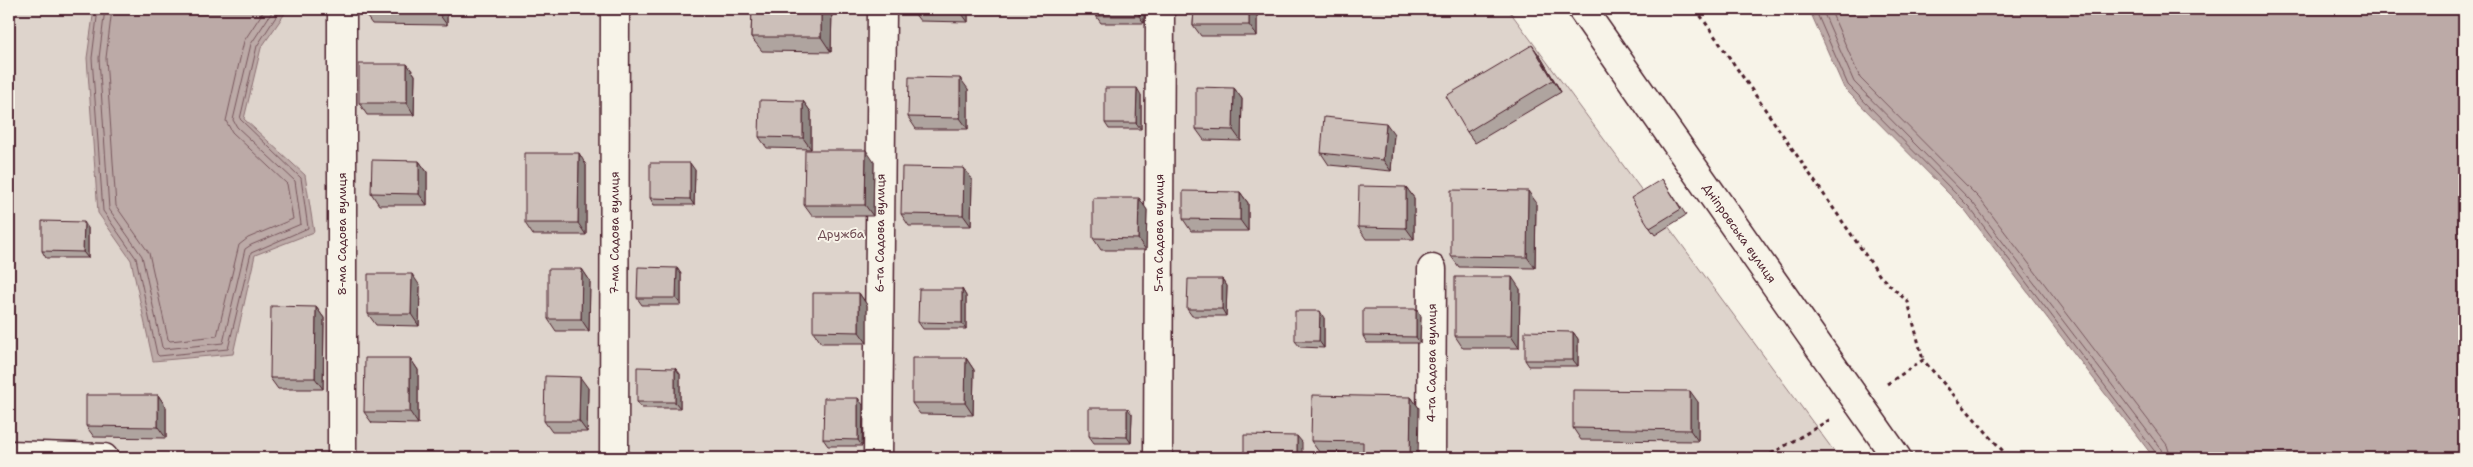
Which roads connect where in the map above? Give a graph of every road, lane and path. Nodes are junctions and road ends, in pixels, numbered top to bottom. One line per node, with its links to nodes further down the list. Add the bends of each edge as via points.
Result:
1 (342, 9): 12 (street, 8-ма Садова вулиця)
2 (615, 9): 13 (street, 7-ма Садова вулиця)
3 (882, 9): 14 (street, 6-та Садова вулиця)
4 (1160, 9): 15 (street, 5-та Садова вулиця)
5 (1582, 9): 9 (street, Дніпровська вулиця)
6 (1696, 9): 8 (path, via 1880,276 1908,302)
7 (1432, 269): 16 (street, 4-та Садова вулиця)
8 (1923, 360): 9 (path); 19 (path)
9 (1858, 403): 17 (path); 18 (street, Дніпровська вулиця)
10 (9, 455): 11 (street)
11 (104, 458)
12 (342, 458)
13 (614, 458)
14 (878, 458)
15 (1158, 458)
16 (1431, 458)
17 (1764, 458)
18 (1898, 458)
19 (2009, 458)

